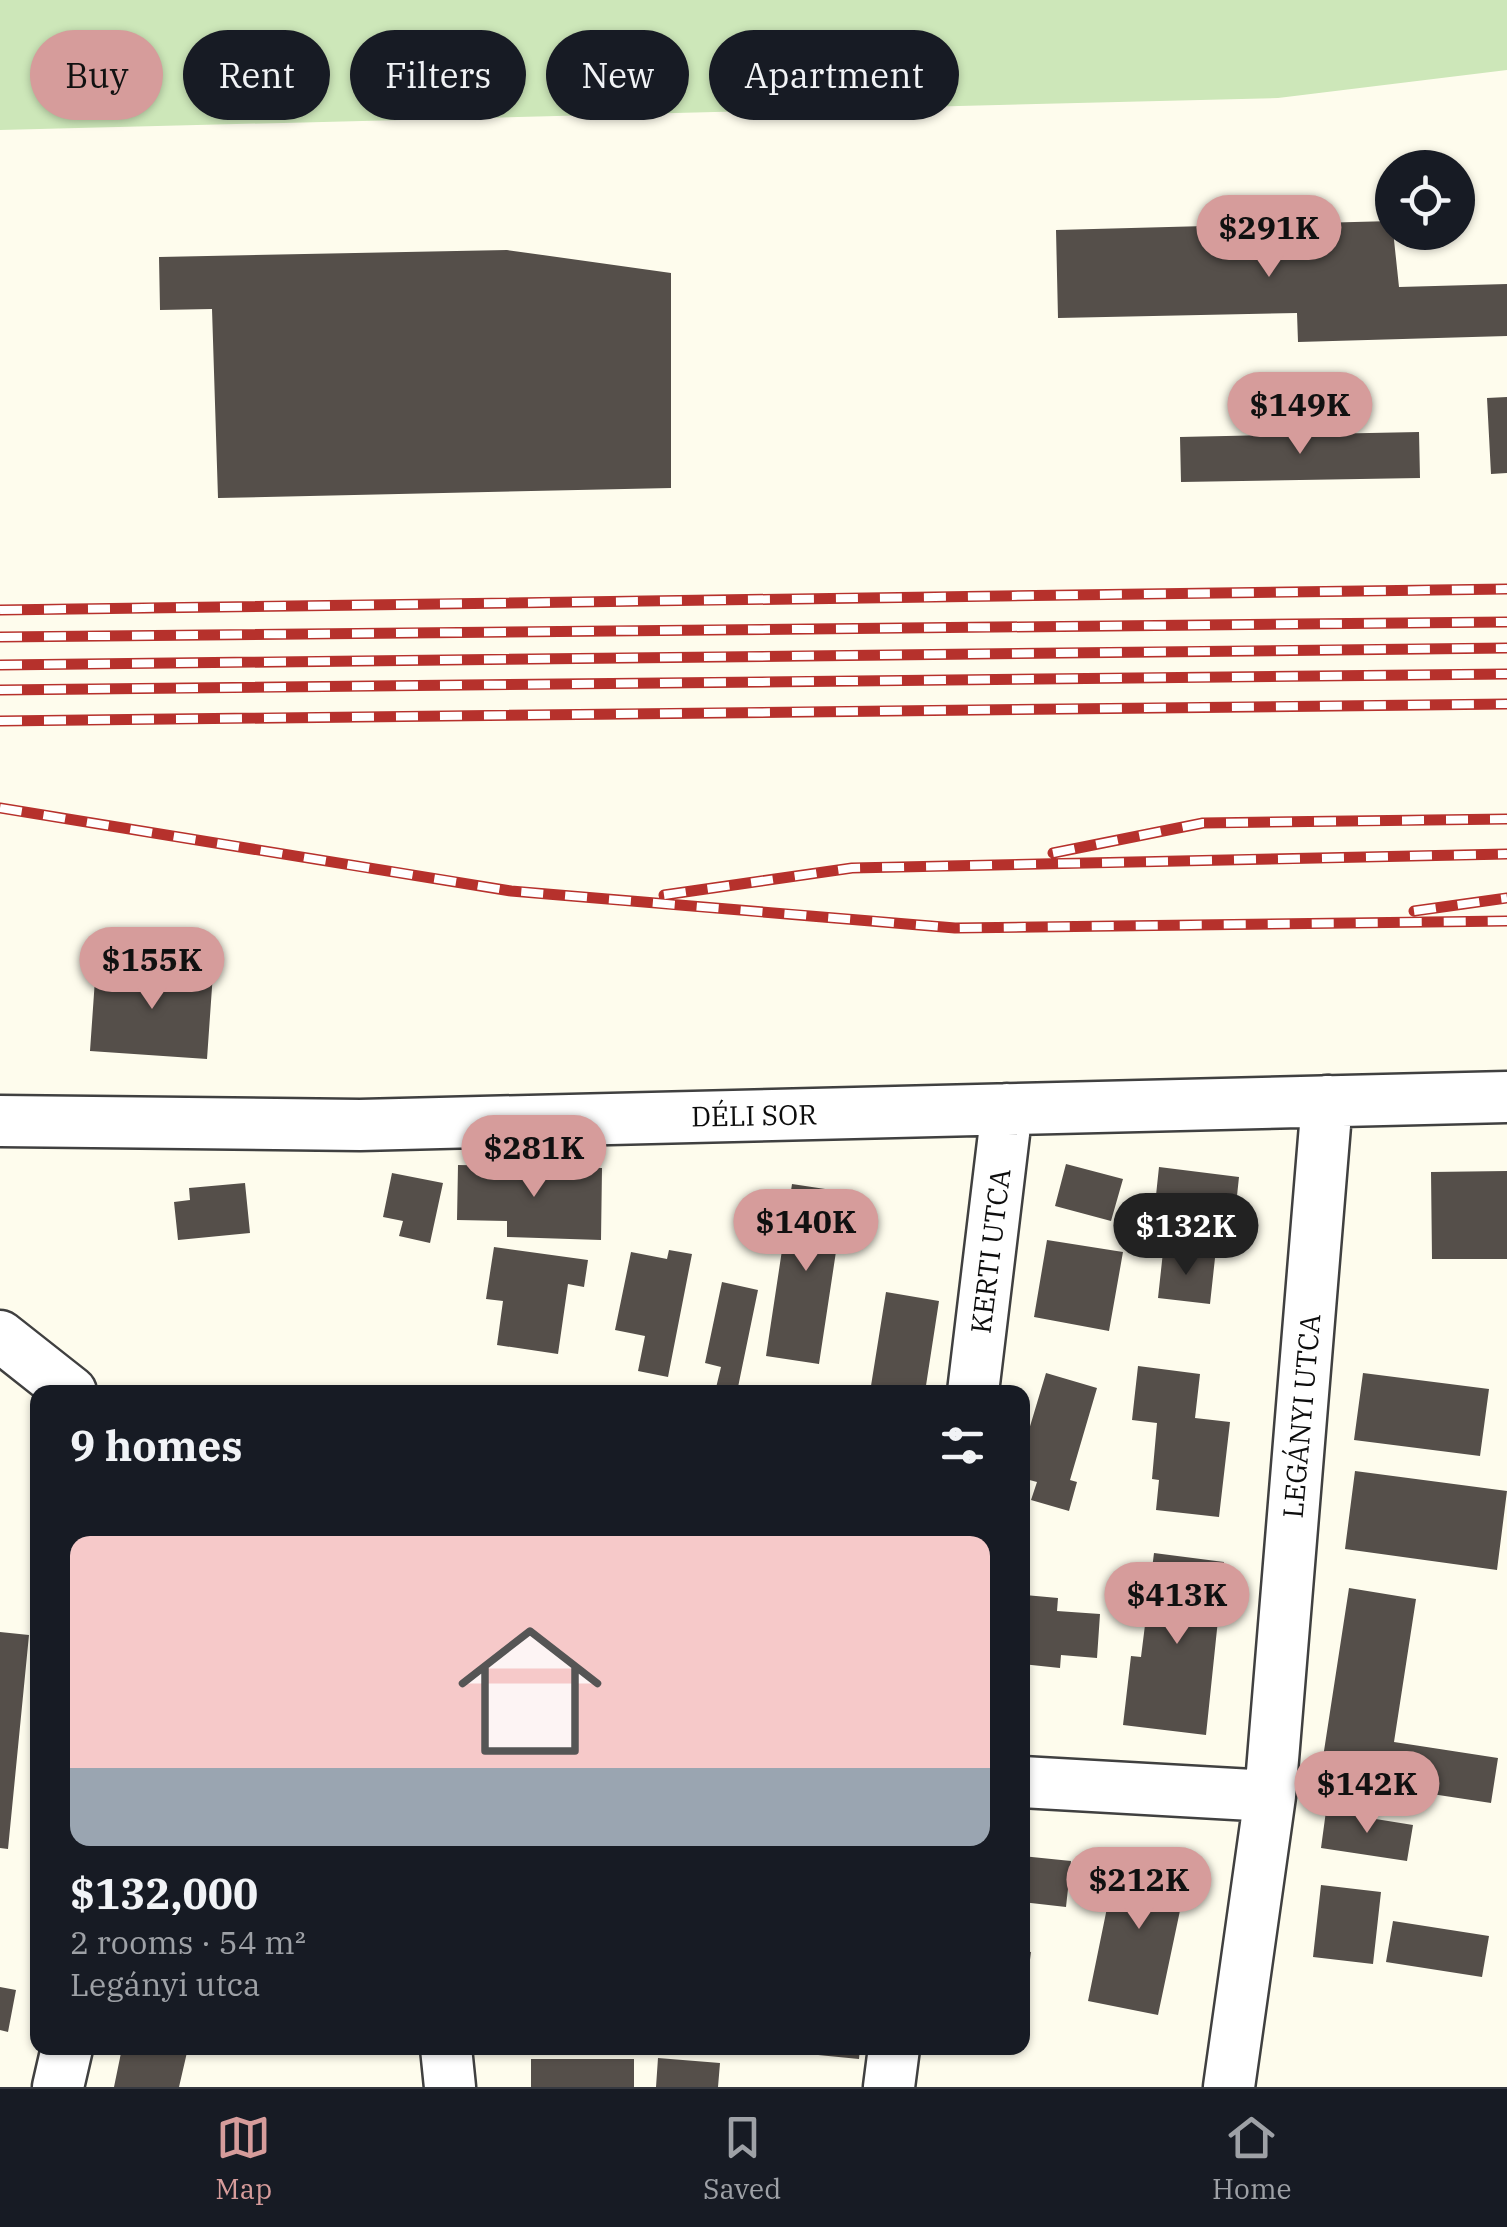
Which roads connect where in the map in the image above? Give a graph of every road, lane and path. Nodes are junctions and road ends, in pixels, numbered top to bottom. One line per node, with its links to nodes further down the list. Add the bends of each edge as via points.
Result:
1 (1507, 1096): 2 (street, DÉLI SOR)
2 (1327, 1101): 3 (street, DÉLI SOR); 9 (street, LEGÁNYI UTCA)
3 (1007, 1109): 4 (street, DÉLI SOR, via 360,1125); 7 (street, KERTI UTCA)
4 (0, 1121)
5 (0, 1336): 6 (street)
6 (62, 1385)
7 (974, 1385)
8 (1030, 1782): 9 (street)
9 (1270, 1796): 16 (street, LEGÁNYI UTCA)
10 (65, 2055): 13 (street)
11 (447, 2055): 14 (street)
12 (893, 2055): 15 (street)
13 (58, 2087)
14 (450, 2087)
15 (889, 2087)
16 (1229, 2087)

